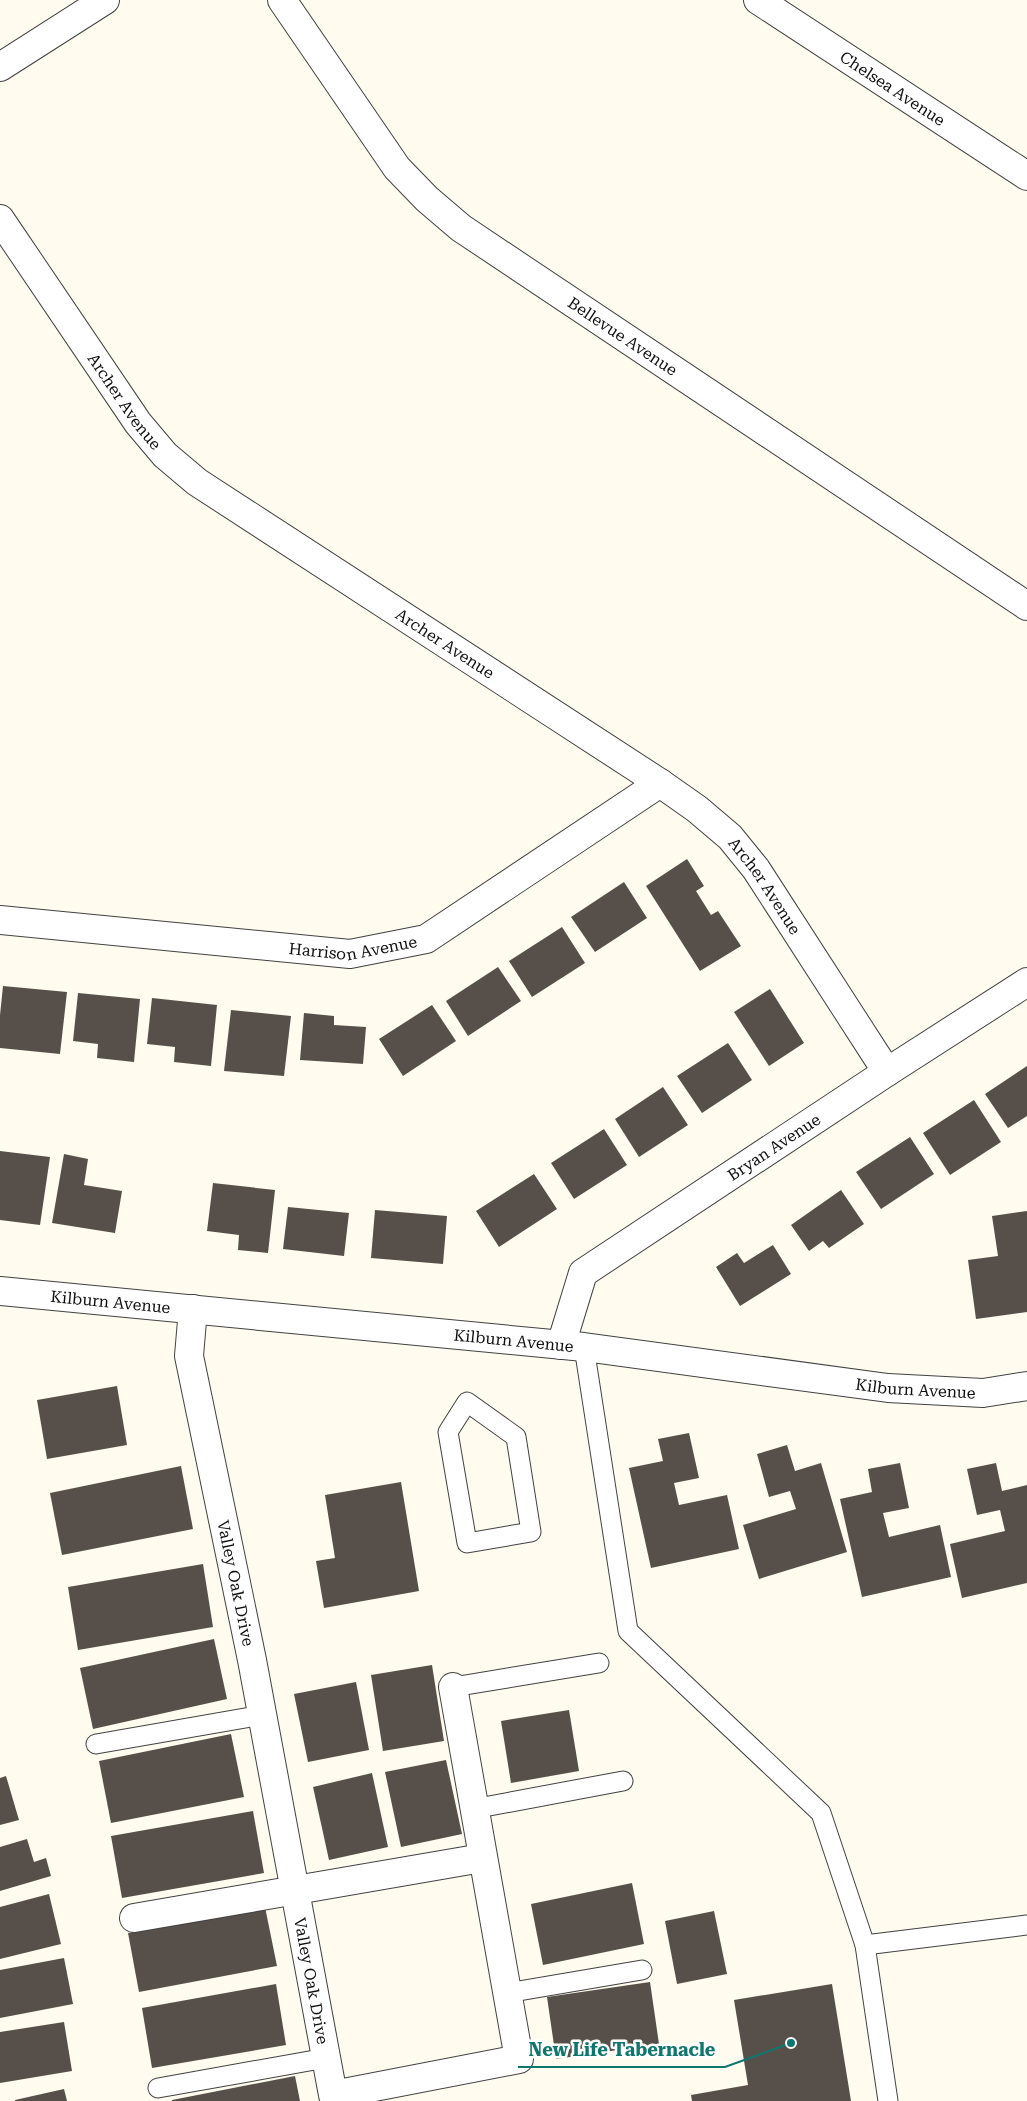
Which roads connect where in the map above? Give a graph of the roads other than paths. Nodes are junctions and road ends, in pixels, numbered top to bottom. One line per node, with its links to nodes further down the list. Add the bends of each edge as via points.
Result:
1 (105, 0): 4 (street)
2 (282, 0): 7 (street, Bellevue Avenue, via 397,168 461,228)
3 (758, 0): 5 (street, Chelsea Avenue)
4 (0, 67)
5 (1027, 176)
6 (0, 218): 8 (street, Archer Avenue, via 138,423 164,455 197,482)
7 (1027, 606)
8 (660, 783): 9 (street, Harrison Avenue, via 426,940 350,954); 11 (street, Archer Avenue, via 730,837 756,868)
9 (0, 920)
10 (1027, 982): 11 (street, Bryan Avenue)
11 (886, 1072): 14 (street, Bryan Avenue, via 583,1273)
12 (0, 1290): 13 (street, Kilburn Avenue)
13 (193, 1309): 14 (street, Kilburn Avenue); 19 (street, Valley Oak Drive, via 189,1356)
14 (573, 1346): 15 (street, Kilburn Avenue, via 888,1388 983,1393); 27 (lane, via 628,1631 820,1813)
15 (1027, 1386)
16 (467, 1402): 16 (lane, via 448,1432 467,1544 531,1532 516,1437)
17 (599, 1663): 18 (lane)
18 (452, 1687): 22 (street, Valley Oak Drive)
19 (262, 1715): 20 (lane); 24 (street, Valley Oak Drive)
20 (96, 1744)
21 (623, 1782): 22 (lane)
22 (473, 1809): 23 (street, Valley Oak Drive)
23 (482, 1858): 24 (street); 29 (street, Valley Oak Drive)
24 (295, 1889): 25 (street); 30 (street, Valley Oak Drive)
25 (134, 1918)
26 (1027, 1925): 27 (lane)
27 (865, 1946): 32 (lane)
28 (642, 1970): 29 (lane)
29 (507, 1992): 30 (street, Valley Oak Drive, via 519,2059 333,2095)
30 (326, 2058): 31 (lane)
31 (158, 2088)
32 (888, 2101)

